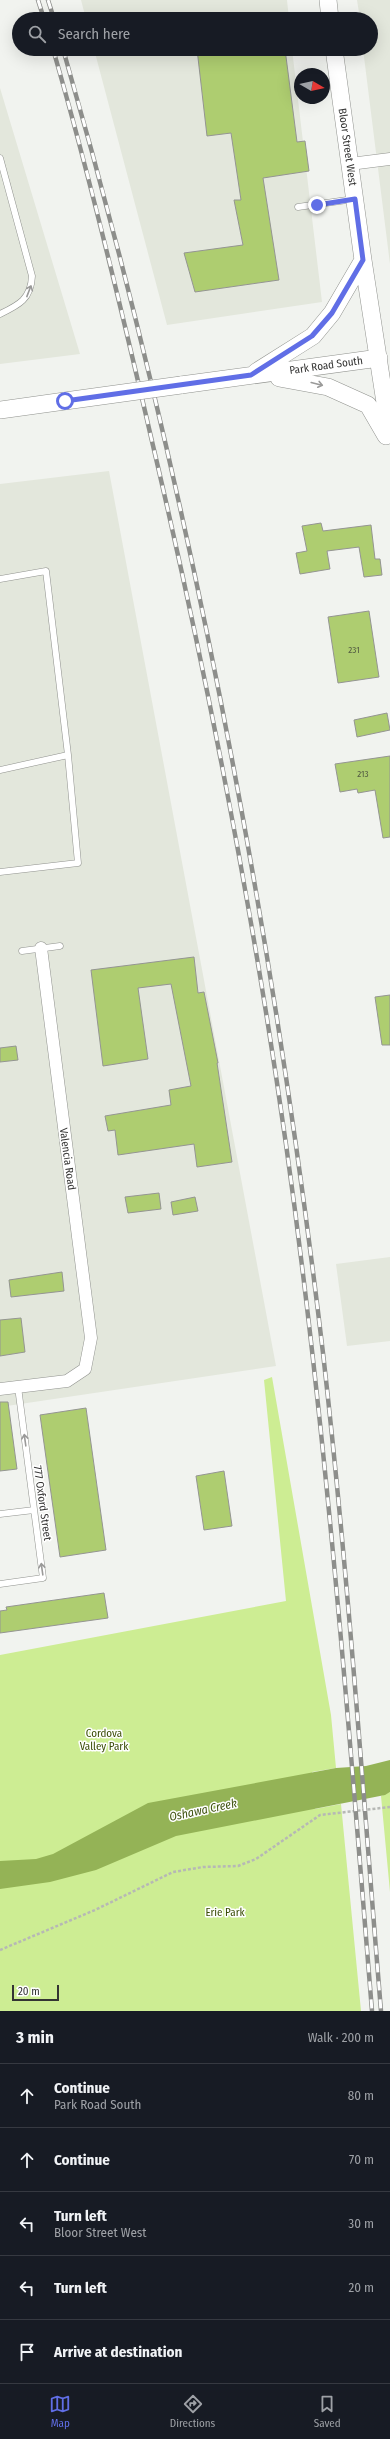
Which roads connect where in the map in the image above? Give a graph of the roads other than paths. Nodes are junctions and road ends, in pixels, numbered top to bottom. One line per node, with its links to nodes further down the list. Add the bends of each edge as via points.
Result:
1 (328, 0): 2 (main road)
2 (329, 12)
3 (335, 56): 6 (main road, Bloor Street West)
4 (0, 158): 10 (lane, one-way to 4, via 24,301 30,290 32,276)
5 (390, 159): 6 (street)
6 (350, 164): 7 (main road, Bloor Street West)
7 (355, 199): 8 (lane); 9 (main road, Bloor Street West)
8 (298, 207)
9 (363, 260): 11 (main road, Bloor Street West); 12 (main road, via 332,313 312,336)
10 (0, 314)
11 (384, 361): 12 (main road, Park Road South); 14 (main road, Bloor Street West)
12 (251, 375): 13 (main road, Park Road South, bridge); 15 (main road, one-way to 15, via 328,387 368,405 381,424)
13 (0, 410)
14 (390, 435)
15 (390, 445)
16 (0, 579): 17 (lane, via 46,571)
17 (68, 755): 18 (lane); 19 (lane, via 78,863)
18 (0, 770)
19 (0, 872)
20 (60, 946): 21 (lane)
21 (40, 948): 22 (lane); 23 (street, Valencia Road, via 92,1338 85,1369 67,1381)
22 (22, 951)
23 (18, 1387): 24 (street); 25 (lane, 777 Oxford Street, one-way to 23)
24 (0, 1389)
25 (34, 1510): 26 (lane); 27 (lane, 777 Oxford Street, one-way to 25, via 43,1578)
26 (0, 1514)
27 (0, 1584)

